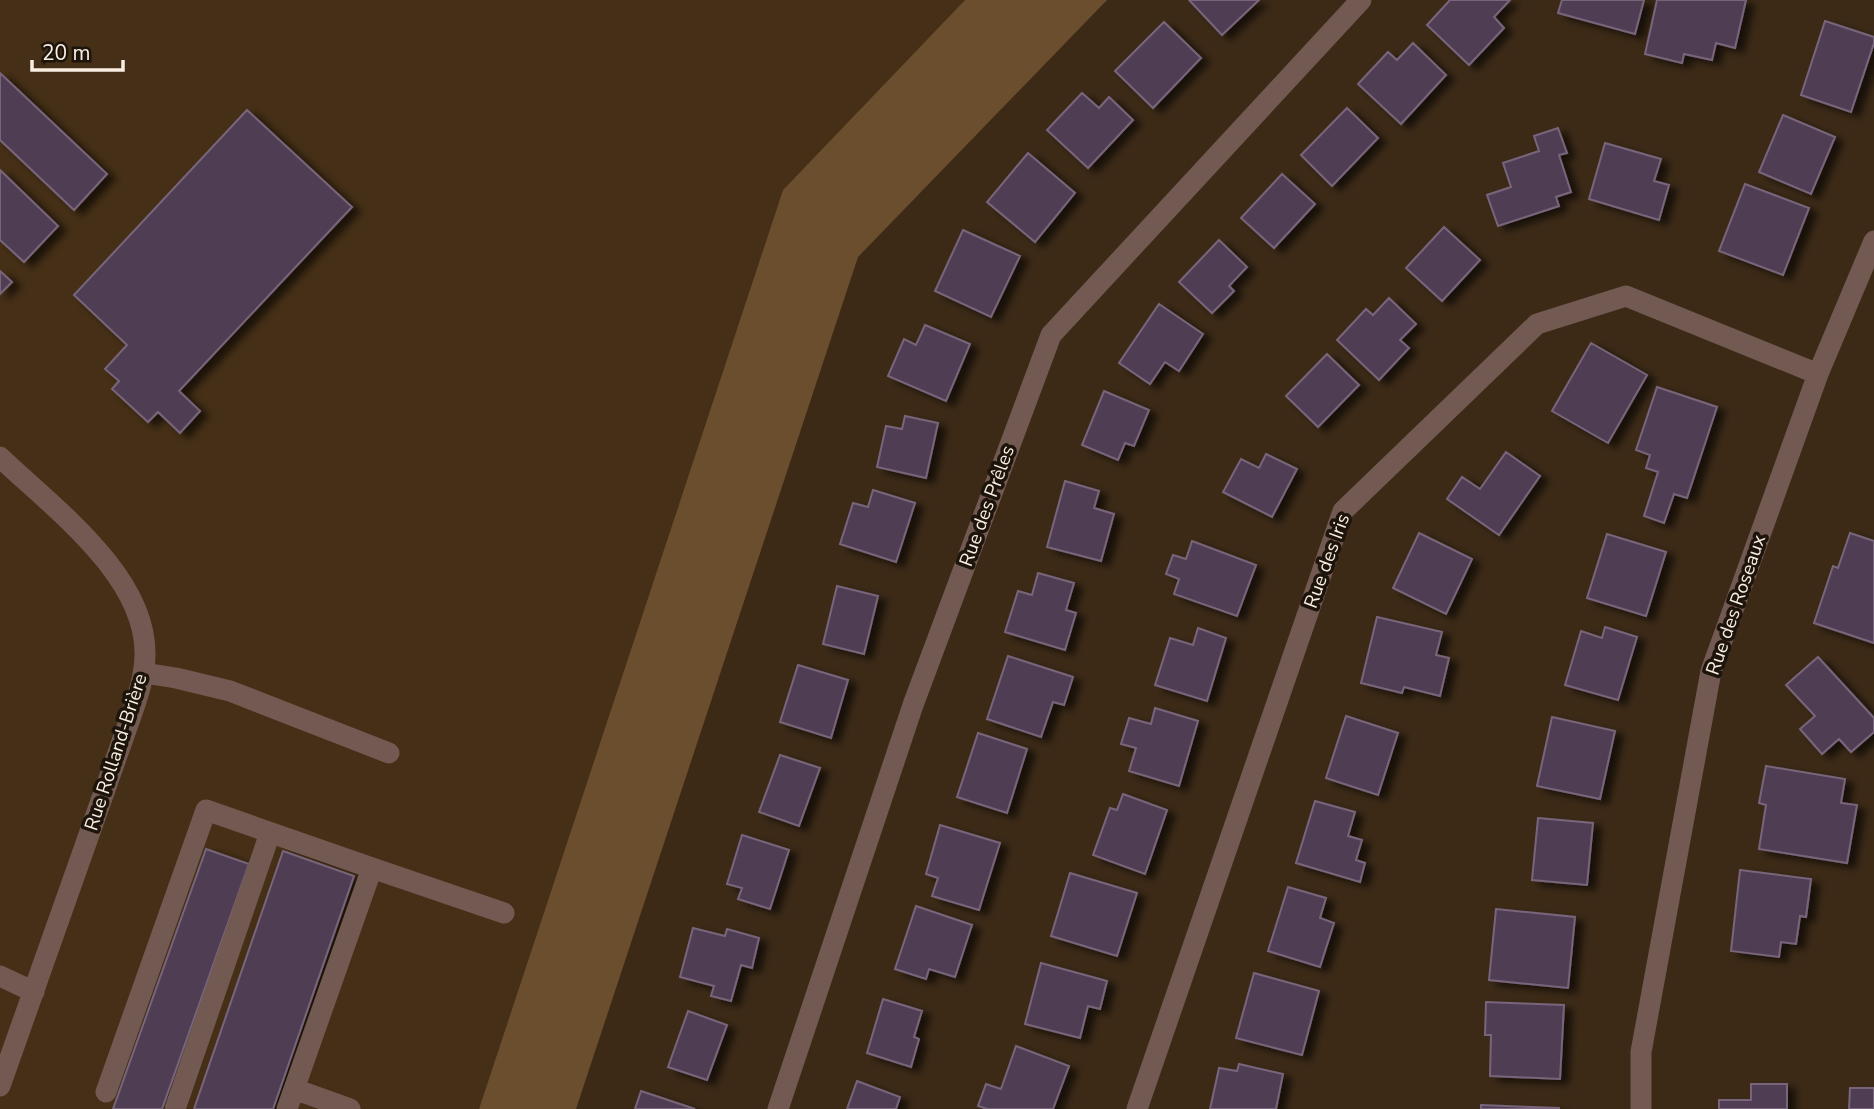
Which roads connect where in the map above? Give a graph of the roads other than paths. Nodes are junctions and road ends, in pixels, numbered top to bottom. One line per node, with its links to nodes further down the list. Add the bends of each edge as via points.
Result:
1 (1361, 0): 17 (street, Rue des Prêles, via 1051,335 913,705)
2 (1874, 241): 3 (street, Rue des Roseaux)
3 (1818, 374): 18 (street, Rue des Iris, via 1626,296 1537,324 1343,511); 19 (street, Rue des Roseaux, via 1712,671 1641,1052)
4 (0, 457): 5 (street, Rue Rolland-Brière, via 100,553 128,590 142,628)
5 (144, 673): 6 (street, via 230,691); 11 (street, Rue Rolland-Brière)
6 (389, 753)
7 (270, 833): 8 (street); 13 (street, via 206,810); 15 (street)
8 (372, 868): 9 (street); 14 (street)
9 (504, 914)
10 (0, 976): 11 (street)
11 (34, 992): 12 (street, Rue Rolland-Brière)
12 (0, 1086)
13 (106, 1092)
14 (291, 1099): 16 (street)
15 (175, 1109)
16 (350, 1109)
17 (778, 1109)
18 (1137, 1109)
19 (1641, 1109)

